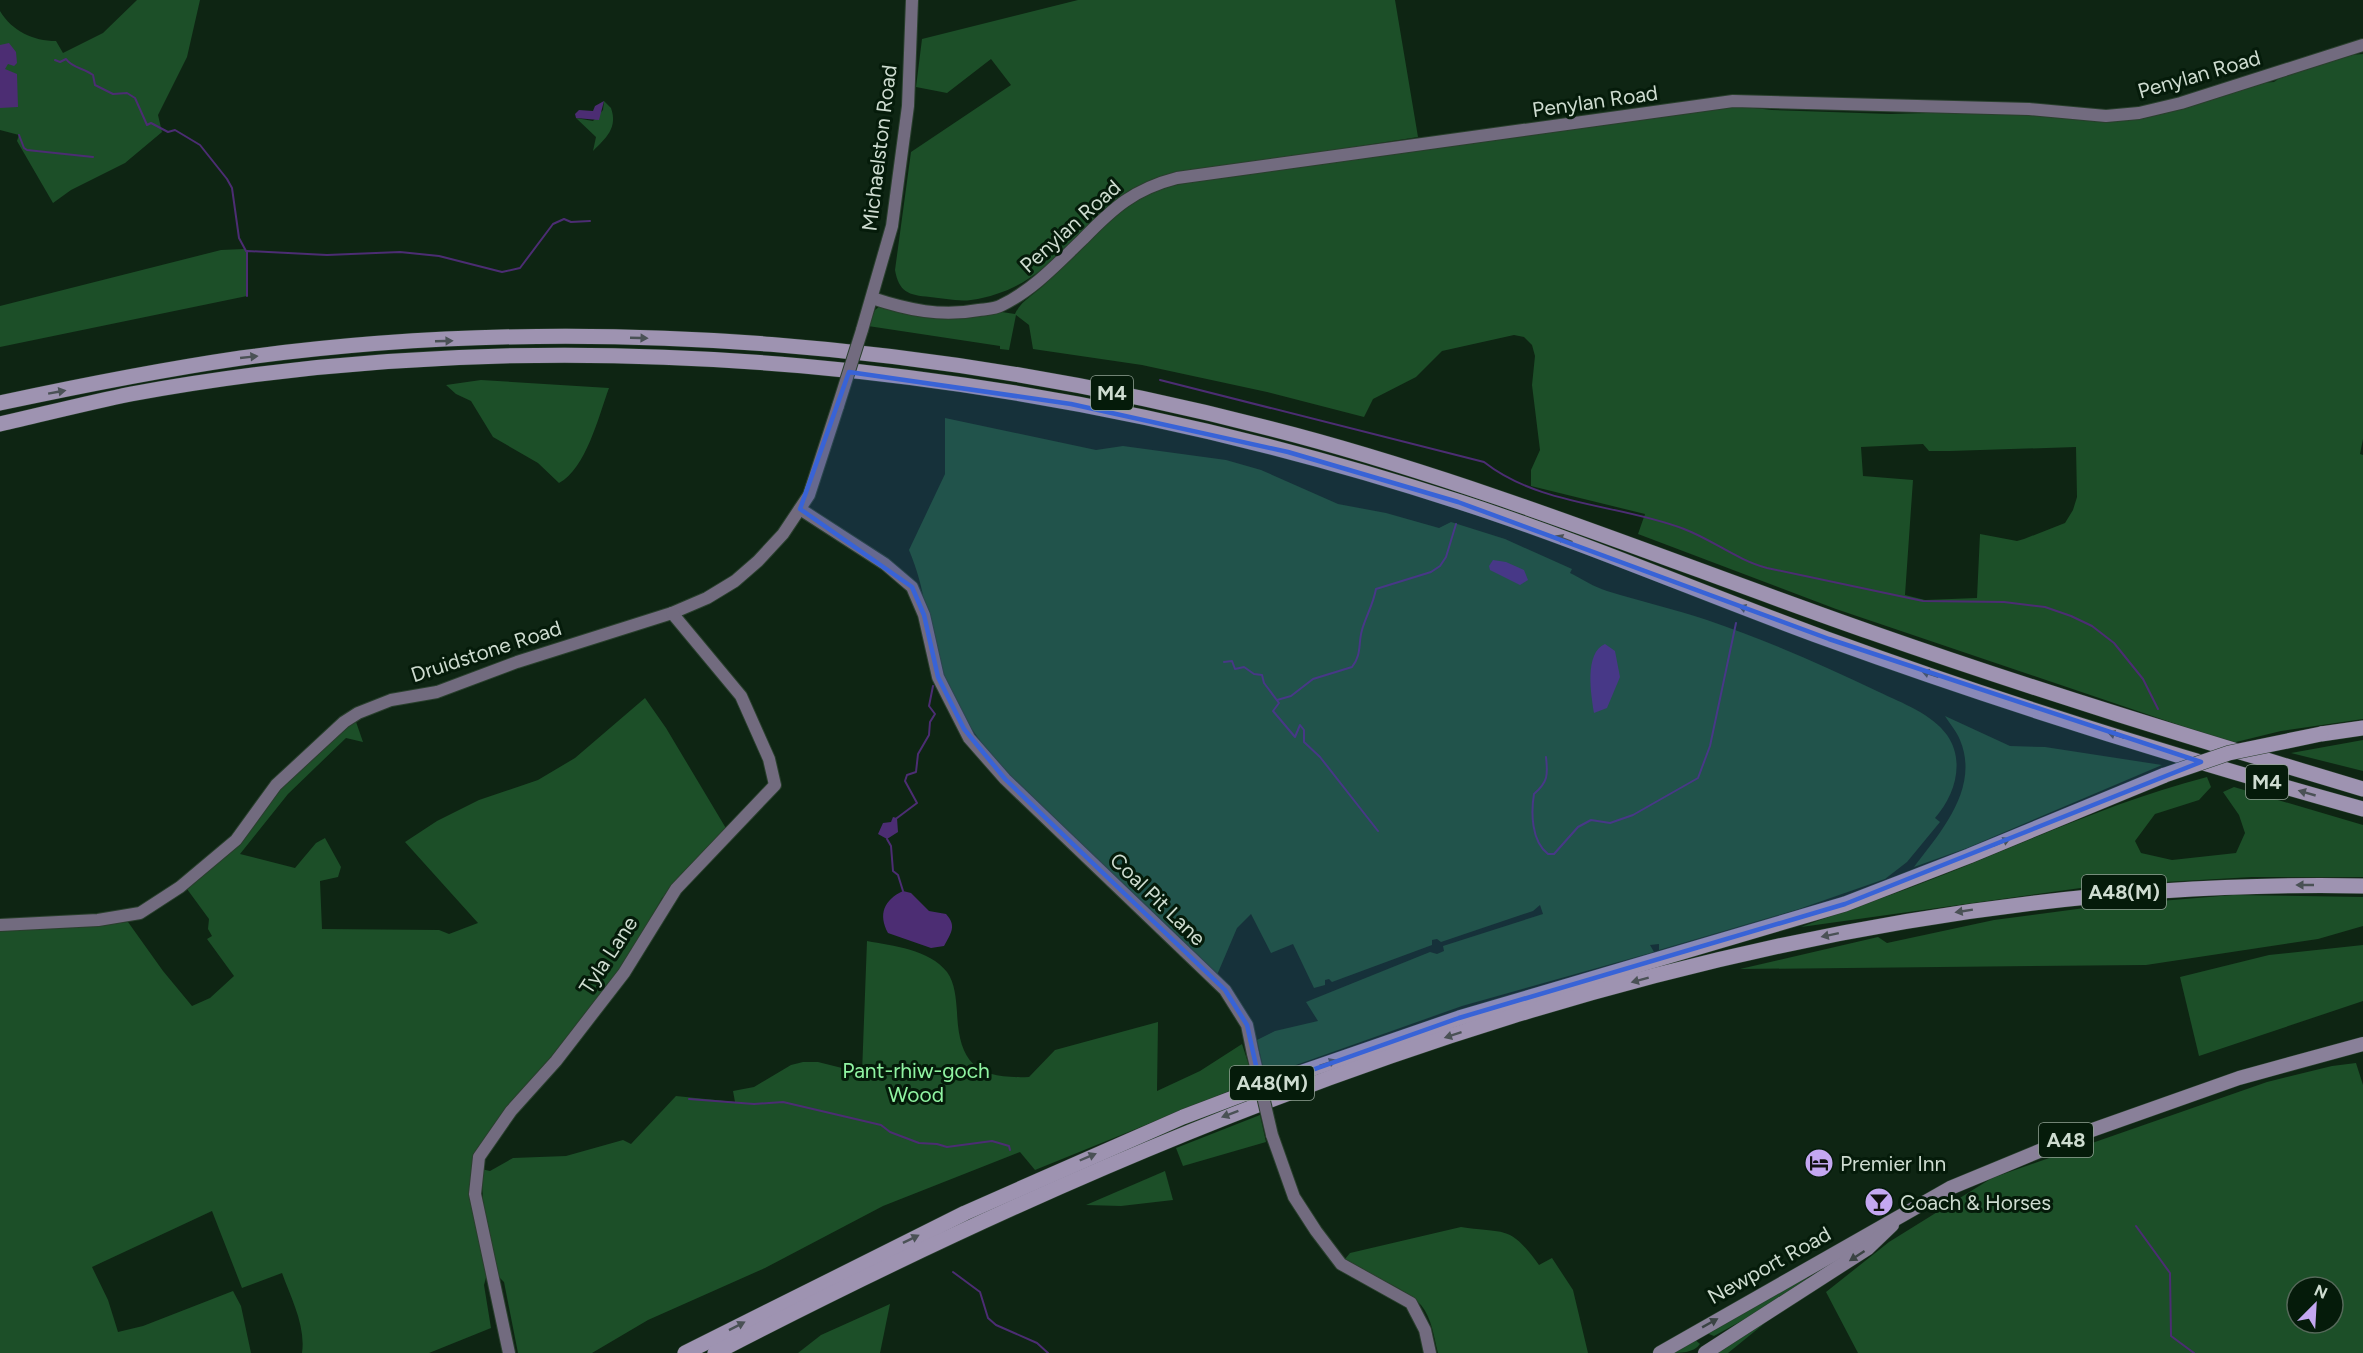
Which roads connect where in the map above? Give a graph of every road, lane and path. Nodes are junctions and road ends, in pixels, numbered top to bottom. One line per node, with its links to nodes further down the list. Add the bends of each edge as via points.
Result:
1 (912, 0): 3 (street, Michaelston Road, via 908,106 892,226)
2 (2363, 45): 3 (street, Penylan Road, via 2181,104 2139,113 2106,116 2019,108 1733,101 1177,178 1141,189 1107,213 1054,267 1000,307 958,314 910,311)
3 (872, 298): 6 (street, Druidstone Road, bridge, via 819,467)
4 (0, 403): 9 (highway, M4, one-way to 9, via 237,359 390,343 515,338 738,342 896,357 1013,374 1231,419 1426,472 1874,633)
5 (0, 424): 10 (highway, M4, one-way to 5, via 2232,772 1951,682 1458,501 1288,452 1002,392 890,376 713,360 528,356 369,364 250,376 129,395)
6 (800, 509): 7 (street, Druidstone Road, via 758,561 735,581); 18 (street, Coal Pit Lane, bridge, via 885,564 912,587 924,615 938,677 969,738 1005,779 1225,990 1247,1024 1272,1135 1294,1197 1341,1264 1411,1303 1425,1330)
7 (672, 613): 12 (street, Druidstone Road, via 437,692 391,700 358,712 276,785 236,840 180,887 140,913 98,920); 15 (street, Tyla Lane, via 741,696 769,759 775,785 676,889 624,973 556,1061 511,1111 479,1157 475,1194)
8 (2363, 728): 16 (highway, A48(M), one-way to 8, bridge, via 965,1213 1183,1117 1291,1076 1459,1018 1845,904 2164,775 2229,753)
9 (2363, 789)
10 (2363, 809)
11 (2363, 886): 17 (highway, A48(M), one-way to 17, via 2178,889 1981,908 1803,940 1567,1001 1344,1072 1156,1144 965,1229)
12 (0, 926)
13 (2363, 1044): 14 (main road, Newport Road / A48, via 2239,1078 2078,1135 1950,1188)
14 (1900, 1217): 19 (main road, Newport Road / A48, one-way to 14); 20 (main road, Newport Road / A48, one-way to 20, via 1868,1248)
15 (509, 1353)
16 (685, 1353)
17 (715, 1353)
18 (1430, 1353)
19 (1660, 1353)
20 (1705, 1353)

